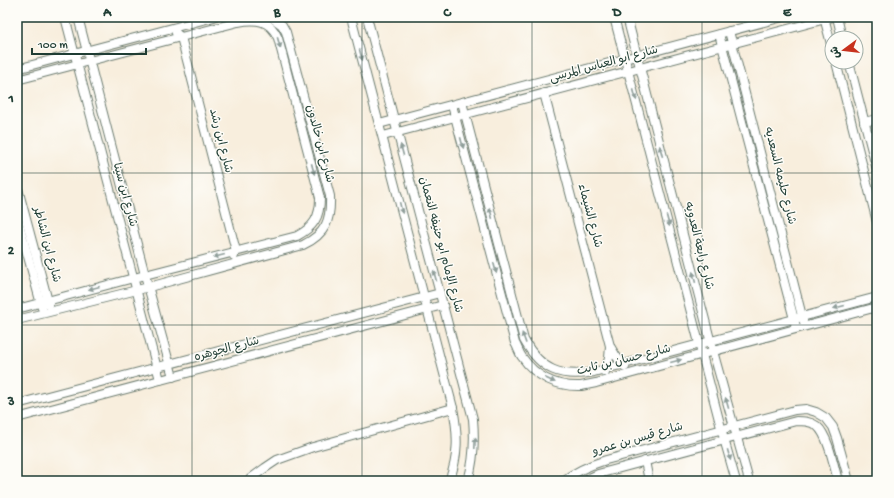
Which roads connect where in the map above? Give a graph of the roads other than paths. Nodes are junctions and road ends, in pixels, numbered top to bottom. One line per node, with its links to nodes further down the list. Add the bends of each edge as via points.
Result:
1 (65, 17): 22 (street, شارع ابن سينا)
2 (78, 17): 21 (street, شارع ابن سينا)
3 (214, 17): 12 (street)
4 (271, 17): 46 (street, شارع ابن خالدون, via 282,25 286,32)
5 (351, 17): 41 (street, one-way to 41)
6 (367, 17): 39 (street, شارع الإمام ابو حنيفه النعمان)
7 (614, 17): 24 (street, شارع رابعة العدويه)
8 (627, 17): 23 (street, شارع رابعة العدويه)
9 (783, 17): 16 (street, شارع ابو العباس المرسى)
10 (837, 17): 15 (street)
11 (827, 18): 14 (street); 19 (street, شارع ابو العباس المرسى)
12 (183, 25): 13 (street); 18 (street, شارع ابن رشد, via 184,33)
13 (174, 28): 18 (street, شارع ابن رشد); 21 (street)
14 (829, 30)
15 (840, 30)
16 (729, 31): 17 (street, شارع ابو العباس المرسى); 19 (street, شارع حليمه السعديه)
17 (719, 34): 20 (street, شارع حليمه السعديه); 23 (street, شارع ابو العباس المرسى)
18 (181, 37): 25 (street, شارع ابن خالدون); 47 (street, شارع ابن خالدون, one-way to 47, via 247,20 255,20 270,27 278,38); 53 (street, شارع ابن رشد)
19 (732, 44): 20 (street, شارع ابو العباس المرسى); 70 (street, شارع حليمه السعديه)
20 (722, 47): 27 (street, شارع ابو العباس المرسى); 71 (street, شارع حليمه السعديه)
21 (87, 51): 22 (street); 25 (street, شارع ابن سينا)
22 (75, 54): 26 (street, شارع ابن سينا); 28 (street)
23 (637, 56): 24 (street, شارع ابو العباس المرسى); 27 (street, شارع رابعة العدويه)
24 (625, 59): 31 (street, شارع رابعة العدويه); 34 (street, شارع ابو العباس المرسى)
25 (89, 60): 26 (street, شارع ابن خالدون); 55 (street, شارع ابن سينا)
26 (77, 64): 32 (street, شارع ابن خالدون); 56 (street, شارع ابن سينا)
27 (640, 68): 31 (street, شارع ابو العباس المرسى); 74 (street, شارع رابعة العدويه, one-way to 27)
28 (17, 69)
29 (838, 70): 51 (street)
30 (851, 70): 40 (street)
31 (628, 71): 33 (street, شارع ابو العباس المرسى); 75 (street, شارع رابعة العدويه, one-way to 75)
32 (17, 80)
33 (544, 93): 36 (street, شارع ابو العباس المرسى); 76 (street, شارع الشيماء)
34 (462, 102): 35 (street, شارع ابو العباس المرسى); 36 (street, شارع حسان بن ثابت)
35 (452, 105): 37 (street, شارع حسان بن ثابت); 39 (street, شارع ابو العباس المرسى)
36 (466, 114): 37 (street, شارع ابو العباس المرسى); 57 (street, شارع حسان بن ثابت, one-way to 36)
37 (455, 117): 42 (street, شارع ابو العباس المرسى); 58 (street, شارع حسان بن ثابت, one-way to 58)
38 (877, 119): 40 (street)
39 (394, 120): 41 (street, شارع ابو العباس المرسى); 42 (street, شارع الإمام ابو حنيفه النعمان)
40 (864, 122): 45 (street)
41 (379, 124): 44 (street)
42 (397, 132): 44 (street, شارع ابو العباس المرسى); 61 (street, شارع الإمام ابو حنيفه النعمان, one-way to 42)
43 (877, 134): 45 (street)
44 (383, 136): 62 (street, one-way to 62)
45 (868, 136): 48 (street)
46 (318, 152): 47 (street); 54 (street, شارع ابن خالدون, via 330,196 331,206 326,226 312,241 303,246)
47 (309, 154): 53 (street, شارع ابن خالدون, one-way to 53, via 320,198 318,216 313,225 297,236)
48 (877, 170)
49 (17, 185): 52 (street, شارع ابن الشاطر)
50 (17, 216): 52 (street, شارع ابن الشاطر)
51 (877, 222)
52 (24, 225): 64 (street, شارع ابن الشاطر)
53 (236, 251): 54 (street, شارع ابن رشد, via 234,259); 55 (street, شارع ابن خالدون, one-way to 55)
54 (241, 262): 59 (street, شارع ابن خالدون)
55 (145, 275): 56 (street, شارع ابن خالدون); 59 (street, شارع ابن سينا)
56 (133, 278): 60 (street, شارع ابن سينا); 64 (street, شارع ابن خالدون, one-way to 64)
57 (509, 283): 58 (street); 82 (street, شارع حسان بن ثابت, one-way to 57, via 580,375 566,374 553,370 541,362 524,340)
58 (500, 285): 85 (street, شارع حسان بن ثابت, one-way to 85, via 515,344 530,367 541,376 568,386 582,386)
59 (149, 287): 60 (street, شارع ابن خالدون); 79 (street, شارع ابن سينا)
60 (136, 290): 69 (street, شارع ابن خالدون); 81 (street, شارع ابن سينا)
61 (440, 293): 62 (street, شارع الجوهره); 65 (street, شارع الإمام ابو حنيفه النعمان)
62 (423, 297): 68 (street); 79 (street, شارع الجوهره)
63 (877, 297): 70 (street, شارع حسان بن ثابت, one-way to 70)
64 (44, 302): 67 (street, شارع ابن خالدون); 69 (street, شارع ابن الشاطر)
65 (443, 305): 68 (street, شارع الجوهره); 97 (street, شارع الإمام ابو حنيفه النعمان, one-way to 65, via 474,453 473,420)
66 (877, 308): 73 (street, شارع حسان بن ثابت)
67 (17, 309)
68 (427, 310): 84 (street, شارع الجوهره); 88 (street)
69 (47, 312): 72 (street, شارع ابن خالدون)
70 (802, 316): 71 (street, شارع حسان بن ثابت); 73 (street, شارع حليمه السعديه)
71 (794, 319): 73 (street, شارع حليمه السعديه); 74 (street, شارع حسان بن ثابت)
72 (17, 320)
73 (801, 328): 77 (street, شارع حسان بن ثابت)
74 (710, 341): 75 (street, شارع حسان بن ثابت); 77 (street, شارع رابعة العدويه)
75 (700, 344): 78 (street, شارع رابعة العدويه); 80 (street, شارع حسان بن ثابت)
76 (610, 346): 80 (street, شارع الشيماء); 82 (street, شارع الشيماء)
77 (713, 351): 78 (street, شارع حسان بن ثابت); 90 (street, شارع رابعة العدويه, one-way to 77)
78 (702, 354): 83 (street, شارع حسان بن ثابت, one-way to 78); 91 (street, شارع رابعة العدويه)
79 (170, 364): 81 (street, شارع الجوهره); 84 (street, شارع ابن سينا)
80 (624, 364): 82 (street, شارع حسان بن ثابت); 83 (street, شارع الشيماء)
81 (157, 367): 86 (street, شارع ابن سينا); 87 (street, شارع الجوهره)
82 (605, 369): 85 (street)
83 (627, 374): 85 (street, شارع حسان بن ثابت)
84 (173, 377): 86 (street, شارع الجوهره)
85 (608, 379)
86 (160, 380): 89 (street, شارع الجوهره)
87 (17, 404)
88 (453, 408): 95 (street, via 313,447 277,460); 96 (street, via 457,440 456,456)
89 (17, 418)
90 (734, 425): 91 (street, شارع قيس بن عمرو); 92 (street, شارع رابعة العدويه); 104 (street, شارع قيس بن عمرو, via 795,410 806,409 816,412 826,418 833,427)
91 (722, 428): 93 (street, شارع رابعة العدويه); 98 (street, شارع قيس بن عمرو, via 606,460)
92 (737, 436): 93 (street, شارع قيس بن عمرو); 102 (street, شارع رابعة العدويه); 103 (street, شارع قيس بن عمرو, via 796,421 806,421 824,434)
93 (724, 440): 94 (street, شارع قيس بن عمرو); 101 (street, شارع رابعة العدويه, one-way to 101)
94 (645, 461): 99 (street, شارع قيس بن عمرو, via 598,474); 100 (street)
95 (249, 480)
96 (449, 481)
97 (468, 481)
98 (563, 481)
99 (583, 481)
100 (648, 481)
101 (736, 481)
102 (749, 481)
103 (838, 481)
104 (849, 481)

